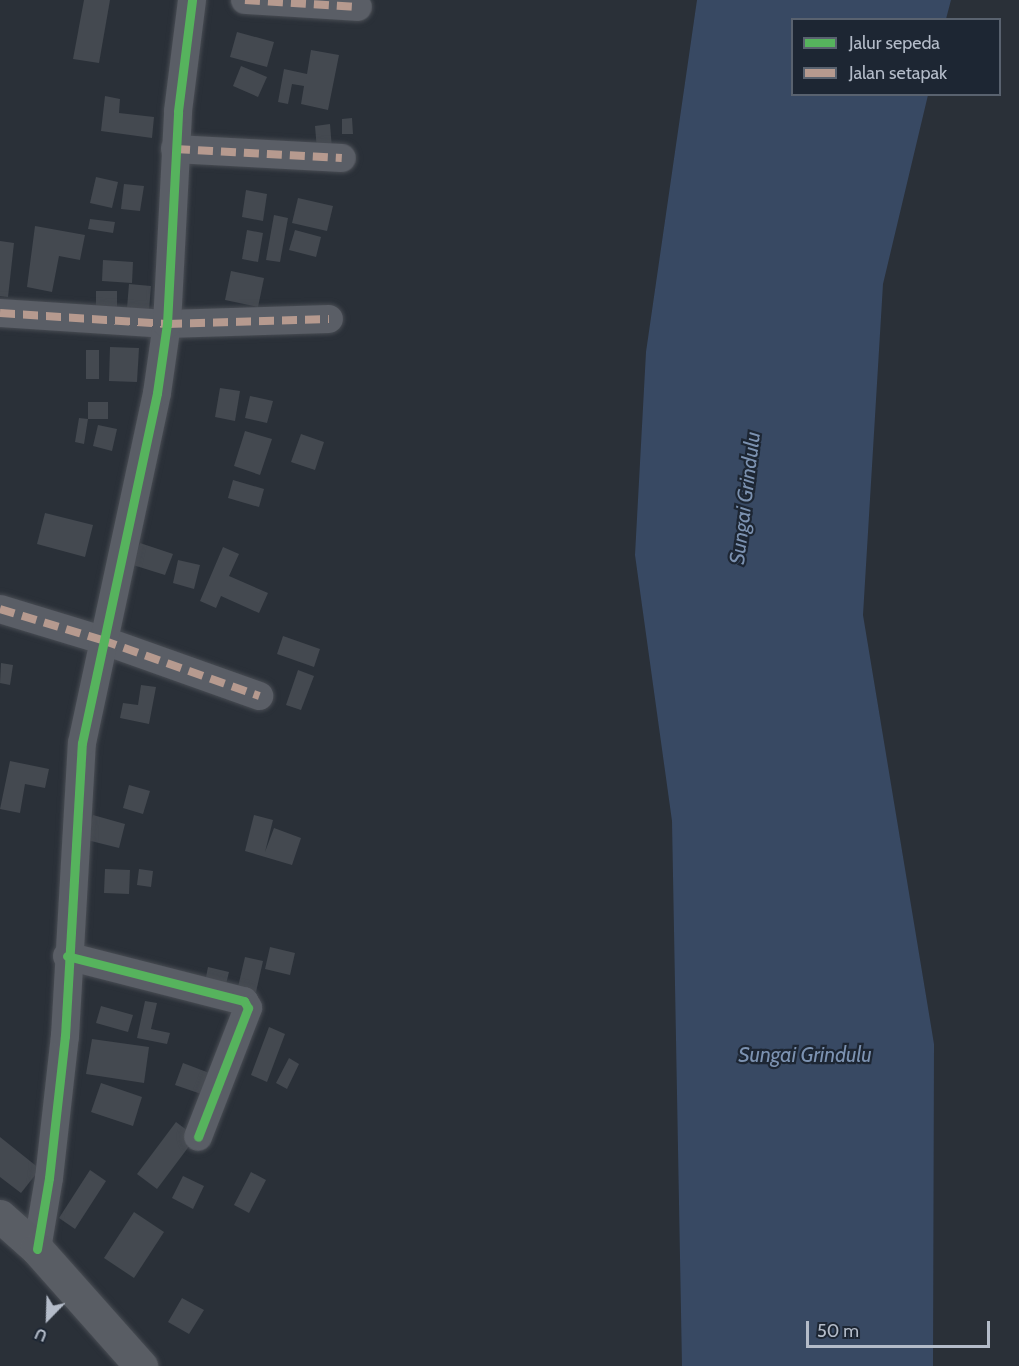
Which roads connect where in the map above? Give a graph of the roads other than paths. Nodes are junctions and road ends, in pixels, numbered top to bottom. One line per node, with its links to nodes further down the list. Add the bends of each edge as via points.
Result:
1 (192, 0): 4 (street)
2 (245, 0): 3 (street)
3 (358, 7)
4 (175, 148): 5 (street); 8 (street)
5 (342, 158)
6 (0, 313): 8 (street)
7 (329, 319): 8 (street)
8 (166, 324): 10 (street, via 157,393)
9 (0, 609): 10 (street)
10 (102, 640): 11 (street); 12 (street, via 82,743)
11 (259, 696)
12 (67, 956): 13 (street, via 244,1001 248,1008); 15 (street, via 65,1036)
13 (198, 1137)
14 (0, 1216): 15 (street)
15 (37, 1249): 16 (street)
16 (141, 1366)

